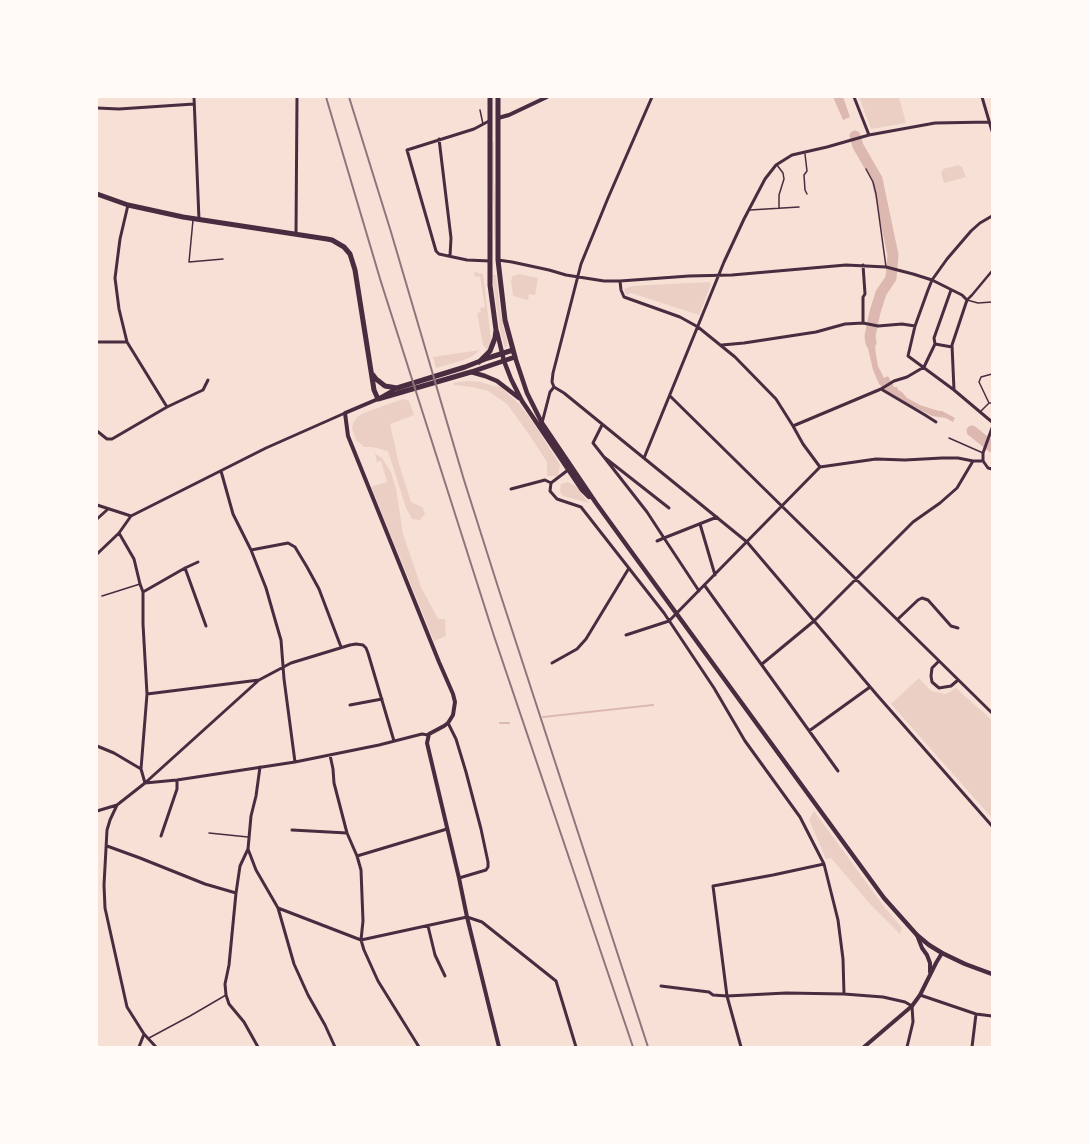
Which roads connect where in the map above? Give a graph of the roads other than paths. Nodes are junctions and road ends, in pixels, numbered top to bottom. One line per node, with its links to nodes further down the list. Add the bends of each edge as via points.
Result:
1 (194, 97): 9 (street)
2 (297, 97): 31 (street)
3 (490, 97): 13 (main road)
4 (498, 97): 12 (main road)
5 (547, 97): 12 (street)
6 (652, 97): 40 (street)
7 (854, 97): 17 (street)
8 (982, 97): 15 (street)
9 (194, 104): 10 (street); 30 (street)
10 (97, 108)
11 (480, 110): 14 (lane)
12 (498, 118): 13 (main road); 34 (main road)
13 (490, 121): 14 (street); 35 (main road)
14 (483, 124): 18 (street)
15 (990, 124): 16 (street); 17 (street, via 935,123)
16 (992, 131)
17 (869, 135): 19 (street)
18 (439, 140): 32 (street, via 450,231); 32 (street, via 407,150 436,250 439,254)
19 (804, 152): 20 (street, via 792,155); 23 (lane)
20 (776, 165): 26 (lane, via 784,178 779,195); 27 (street)
21 (866, 170): 37 (lane, via 876,194)
22 (97, 194): 24 (main road)
23 (807, 194)
24 (128, 205): 29 (main road); 51 (street, via 115,278)
25 (799, 207): 26 (lane)
26 (779, 208): 27 (lane)
27 (748, 210): 39 (street)
28 (992, 216): 41 (street, via 971,231)
29 (193, 219): 30 (main road); 33 (lane, via 189,262)
30 (199, 220): 31 (main road)
31 (296, 234): 62 (main road, via 332,240 350,254 355,270)
32 (450, 256): 35 (street, via 471,261)
33 (223, 259)
34 (498, 260): 35 (main road); 40 (street); 55 (main road, via 505,320)
35 (490, 261): 49 (main road, via 490,285)
36 (864, 266): 37 (street); 39 (street, via 846,265); 46 (street)
37 (886, 267): 41 (street)
38 (992, 271): 44 (street)
39 (718, 276): 42 (street); 48 (street)
40 (577, 277): 42 (street); 65 (street, via 553,373)
41 (932, 280): 43 (street); 47 (street)
42 (620, 281): 48 (street, via 624,297 680,317)
43 (951, 290): 44 (street, via 962,294); 52 (street, via 934,338)
44 (967, 300): 45 (lane, via 978,303); 54 (street)
45 (992, 302)
46 (863, 323): 47 (street, via 878,326); 53 (street)
47 (915, 326): 60 (street, via 908,356)
48 (698, 327): 53 (street); 69 (street)
49 (496, 330): 56 (main road); 59 (main road, via 493,345)
50 (97, 342): 51 (street)
51 (127, 342): 73 (street)
52 (935, 344): 54 (street); 60 (street)
53 (722, 345): 80 (street, via 776,399)
54 (952, 347): 67 (street)
55 (512, 350): 56 (main road); 57 (main road)
56 (502, 353): 58 (main road); 59 (main road)
57 (514, 357): 58 (main road); 78 (main road)
58 (504, 361): 61 (main road); 71 (main road)
59 (479, 362): 68 (main road)
60 (924, 368): 66 (street); 67 (street)
61 (471, 372): 68 (main road); 71 (main road, via 497,381)
62 (372, 373): 68 (main road, via 384,386); 70 (main road)
63 (992, 374): 72 (lane, via 981,377 979,382)
64 (208, 380): 73 (street, via 203,390)
65 (554, 387): 78 (street, via 550,392); 79 (street)
66 (881, 389): 76 (street); 80 (street)
67 (954, 390): 74 (street)
68 (398, 391): 70 (main road)
69 (670, 396): 86 (street); 97 (street)
70 (378, 399): 75 (street)
71 (522, 401): 91 (main road)
72 (991, 403): 74 (lane)
73 (167, 407): 82 (street, via 112,439 106,439)
74 (980, 411): 77 (street)
75 (345, 413): 92 (street); 139 (street, via 348,436 453,694 453,715)
76 (936, 422)
77 (992, 422)
78 (542, 424): 95 (main road)
79 (602, 425): 84 (street, via 593,443); 86 (street)
80 (793, 426): 89 (street)
81 (992, 428): 85 (street)
82 (97, 431)
83 (949, 438): 85 (lane)
84 (600, 453): 98 (street); 105 (street, via 647,512)
85 (983, 453): 88 (street)
86 (644, 458): 101 (street)
87 (973, 461): 88 (street); 89 (street, via 958,458 876,459); 114 (street, via 957,488 913,522)
88 (983, 461): 90 (street)
89 (820, 467): 97 (street)
90 (992, 469)
91 (568, 470): 93 (street); 95 (main road, via 582,490)
92 (220, 471): 100 (street); 108 (street, via 233,514)
93 (551, 483): 94 (street, via 545,480); 112 (street, via 550,491 557,499 581,507)
94 (510, 490)
95 (596, 503): 120 (main road)
96 (97, 505): 99 (street)
97 (782, 506): 107 (street); 114 (street)
98 (669, 508)
99 (108, 509): 100 (street); 102 (street)
100 (132, 516): 104 (street)
101 (717, 517): 103 (street); 107 (street)
102 (97, 518)
103 (700, 524): 105 (street); 113 (street)
104 (119, 533): 109 (street); 115 (street, via 134,559)
105 (664, 538): 106 (street); 117 (street)
106 (657, 541)
107 (747, 542): 113 (street); 123 (street)
108 (251, 550): 127 (street, via 288,543 295,547 318,589); 131 (street, via 266,588 281,640)
109 (97, 554)
110 (198, 562): 111 (street)
111 (185, 568): 118 (street); 124 (street)
112 (629, 568): 122 (street); 129 (street, via 586,640 577,649)
113 (715, 575): 116 (street)
114 (856, 579): 121 (street); 123 (street)
115 (140, 584): 118 (street); 119 (lane)
116 (705, 586): 117 (street); 130 (street)
117 (699, 591): 120 (street)
118 (143, 592): 135 (street)
119 (102, 596)
120 (677, 614): 122 (street); 169 (main road, via 871,881)
121 (898, 619): 125 (street, via 922,598 928,600 951,626); 128 (street)
122 (670, 621): 126 (street); 163 (street, via 745,741 800,817)
123 (814, 621): 130 (street); 134 (street)
124 (206, 626)
125 (958, 628)
126 (626, 635)
127 (341, 648): 131 (street); 136 (street, via 356,644 366,648)
128 (939, 662): 133 (street); 133 (street, via 932,668 932,682 939,688 951,686)
129 (552, 663)
130 (762, 664): 140 (street)
131 (284, 667): 132 (street); 145 (street)
132 (259, 680): 135 (street); 150 (street)
133 (958, 680): 138 (street)
134 (870, 687): 140 (street); 153 (street)
135 (147, 694): 147 (street)
136 (382, 699): 137 (street); 142 (street)
137 (350, 705)
138 (992, 713)
139 (448, 723): 141 (street); 164 (street, via 466,772 488,862 486,870)
140 (810, 731): 148 (street)
141 (428, 736): 142 (street, via 422,734); 154 (street, via 427,743)
142 (394, 741): 144 (street)
143 (97, 746): 147 (street)
144 (330, 755): 145 (street); 157 (street, via 334,783)
145 (295, 762): 146 (street)
146 (260, 767): 149 (street); 159 (street)
147 (141, 769): 150 (street)
148 (838, 771)
149 (177, 780): 150 (street); 158 (street, via 177,789)
150 (146, 783): 151 (street)
151 (117, 805): 152 (street); 160 (street, via 110,820)
152 (97, 811)
153 (992, 826)
154 (447, 829): 162 (street); 164 (street)
155 (292, 830): 157 (street)
156 (209, 833): 159 (lane)
157 (347, 833): 162 (street)
158 (161, 836)
159 (248, 837): 161 (street)
160 (107, 846): 165 (street, via 205,884); 183 (street, via 104,898 111,938 127,1007)
161 (248, 849): 165 (street, via 240,866); 166 (street, via 256,870)
162 (356, 856): 170 (street, via 362,881)
163 (824, 864): 176 (street, via 838,920); 179 (street, via 713,886)
164 (459, 878): 167 (street)
165 (236, 893): 177 (street, via 225,984)
166 (278, 908): 170 (street); 188 (street, via 294,964)
167 (467, 917): 168 (street); 190 (street); 191 (street, via 482,922 556,981)
168 (428, 926): 170 (street); 174 (street, via 435,954)
169 (917, 935): 171 (main road); 172 (street, via 930,963)
170 (361, 940): 189 (street, via 378,982)
171 (942, 953): 172 (street); 173 (main road)
172 (930, 974): 178 (street)
173 (992, 974)
174 (445, 976)
175 (661, 986): 179 (street)
176 (844, 994): 179 (street); 180 (street, via 883,997)
177 (226, 995): 184 (lane); 187 (street, via 229,1004 244,1022)
178 (920, 995): 180 (street); 181 (street)
179 (727, 996): 192 (street)
180 (912, 1006): 193 (street); 194 (street, via 913,1022)
181 (976, 1014): 182 (street); 195 (street)
182 (992, 1016)
183 (144, 1034): 184 (street); 185 (street)
184 (149, 1038): 186 (street)
185 (139, 1047)
186 (156, 1047)
187 (258, 1047)
188 (335, 1047)
189 (419, 1047)
190 (499, 1047)
191 (576, 1047)
192 (741, 1047)
193 (864, 1047)
194 (907, 1047)
195 (972, 1047)

